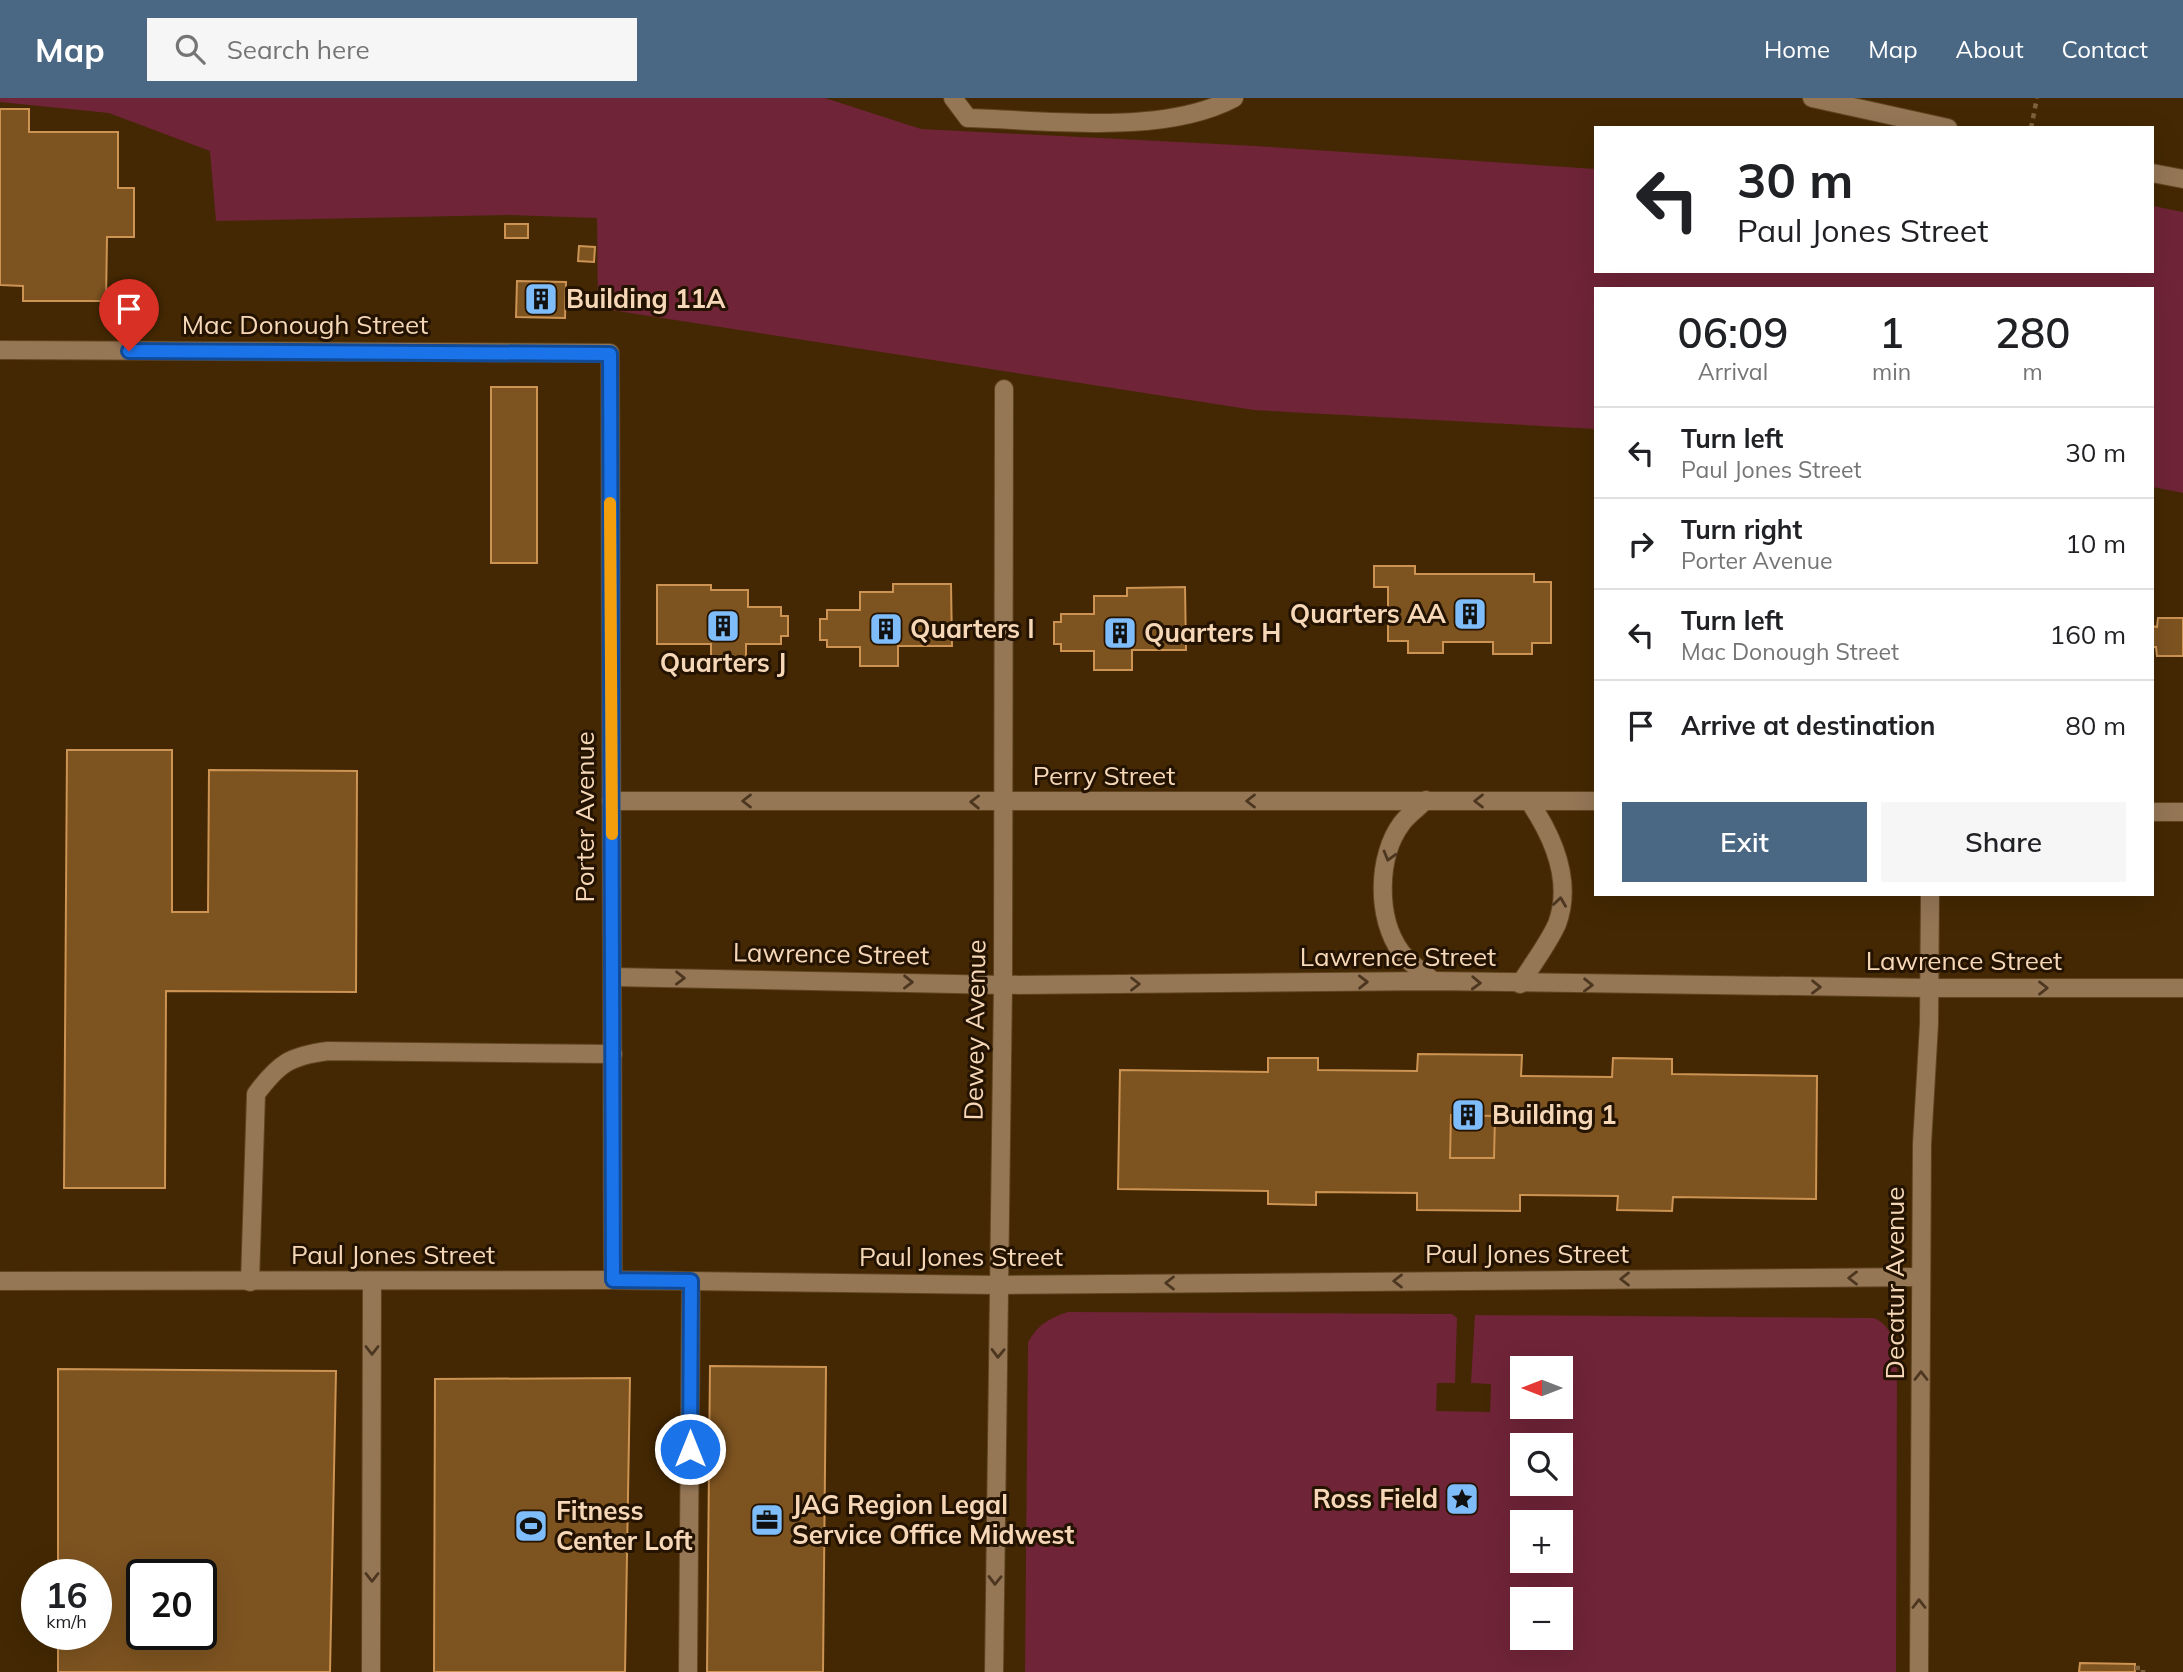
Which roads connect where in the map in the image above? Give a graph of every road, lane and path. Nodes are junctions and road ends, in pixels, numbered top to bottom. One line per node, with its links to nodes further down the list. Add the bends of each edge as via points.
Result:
1 (953, 98): 2 (street, via 968,118 1154,122 1216,108)
2 (1234, 98)
3 (1812, 98): 5 (street)
4 (2038, 98): 6 (path)
5 (1939, 126)
6 (2031, 126)
7 (2154, 173): 8 (street)
8 (2183, 179)
9 (0, 350): 10 (street, Mac Donough Street)
10 (610, 354): 13 (street, Porter Avenue)
11 (1004, 389): 16 (street, Dewey Avenue)
12 (1426, 800): 14 (street, Perry Street, one-way to 12); 16 (street, Perry Street, one-way to 16); 21 (street, one-way to 21, via 1401,824 1388,855 1382,889 1387,922 1401,952)
13 (611, 801): 16 (street, Perry Street, one-way to 13); 20 (street, Porter Avenue)
14 (1529, 801): 15 (street, Perry Street); 22 (street, one-way to 14, via 1557,923 1562,894 1548,830)
15 (1594, 802)
16 (1003, 803): 23 (street, Dewey Avenue)
17 (2154, 812): 18 (street)
18 (2183, 812)
19 (1930, 896): 24 (street, Decatur Avenue)
20 (612, 976): 23 (street, Lawrence Street, one-way to 23); 26 (street, Porter Avenue)
21 (1433, 981): 22 (street, Lawrence Street, one-way to 22); 23 (street, Lawrence Street, one-way to 21)
22 (1520, 984): 24 (street, Lawrence Street, one-way to 24)
23 (1003, 985): 33 (street, Dewey Avenue)
24 (1929, 988): 25 (street, Lawrence Street, one-way to 25); 27 (street, Decatur Avenue)
25 (2183, 988)
26 (613, 1054): 28 (street, Porter Avenue); 32 (street, via 328,1051 298,1055 274,1070 256,1094)
27 (1921, 1277): 33 (street, Paul Jones Street, one-way to 33); 38 (street, Decatur Avenue, one-way to 27)
28 (613, 1280): 30 (street, Paul Jones Street); 31 (street, Paul Jones Street)
29 (0, 1281): 32 (street, Paul Jones Street)
30 (372, 1281): 32 (street, Paul Jones Street); 35 (street, one-way to 35)
31 (691, 1281): 33 (street, Paul Jones Street); 36 (street)
32 (250, 1282)
33 (999, 1285): 37 (street, Dewey Avenue, one-way to 37)
34 (2135, 1668): 39 (path, via 2143,1668)
35 (371, 1672)
36 (688, 1672)
37 (994, 1672)
38 (1919, 1672)
39 (2143, 1672)

